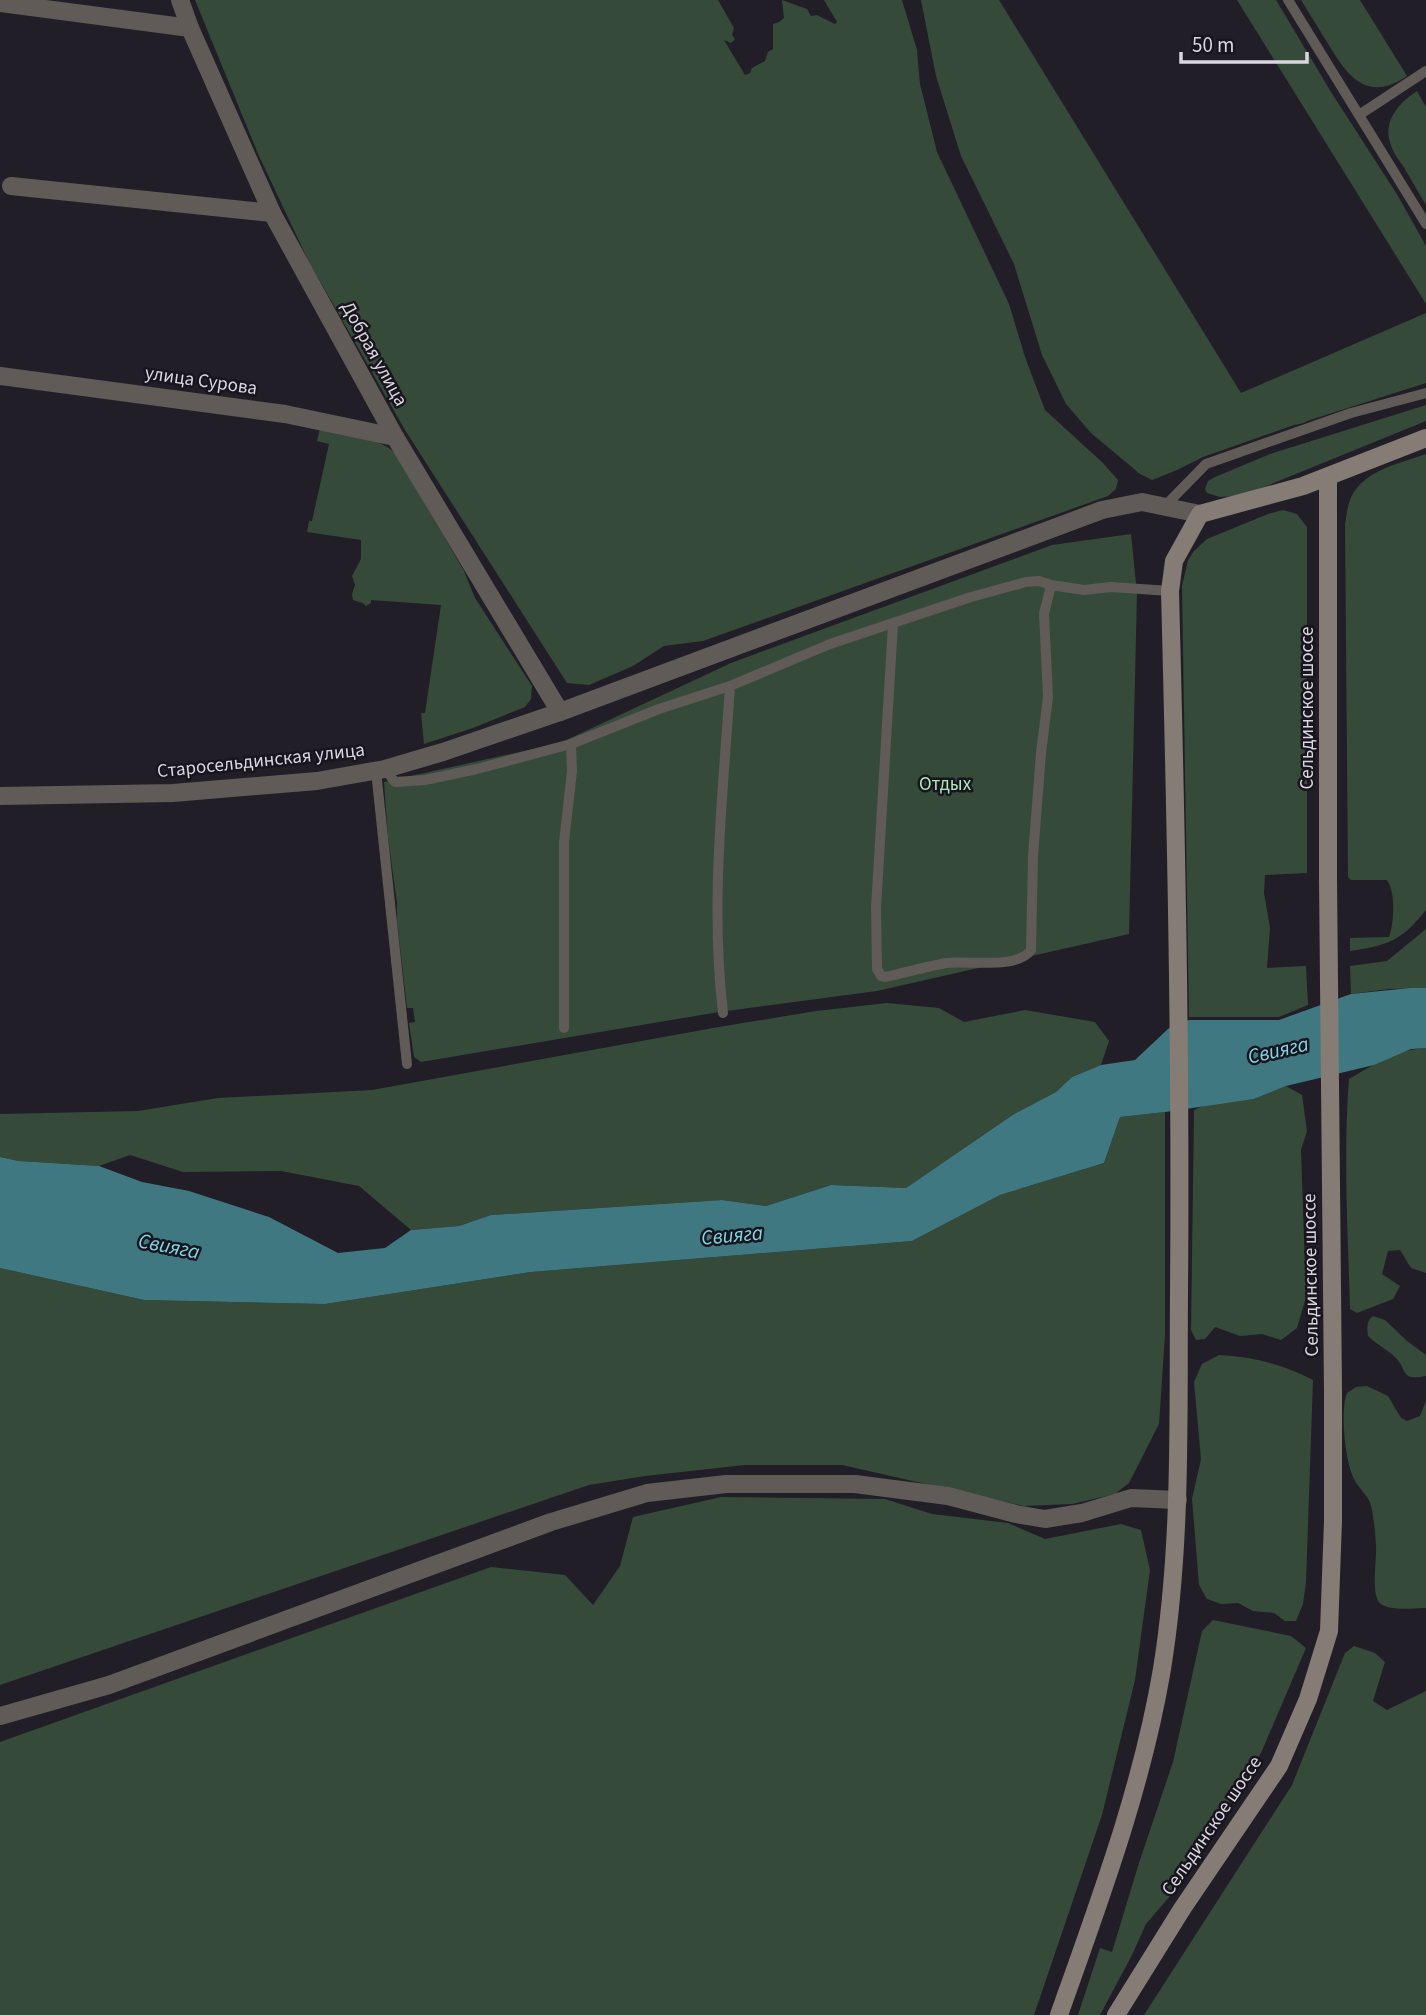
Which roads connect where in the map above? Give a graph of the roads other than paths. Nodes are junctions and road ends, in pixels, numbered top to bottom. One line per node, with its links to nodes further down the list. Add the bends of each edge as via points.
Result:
1 (180, 0): 4 (street, Добрая улица)
2 (1288, 0): 6 (lane)
3 (0, 3): 4 (street)
4 (190, 28): 8 (street, Добрая улица)
5 (1426, 71): 6 (lane)
6 (1359, 115): 9 (lane)
7 (11, 186): 8 (street)
8 (272, 213): 12 (street, Добрая улица)
9 (1426, 224)
10 (0, 376): 12 (street, улица Сурова, via 285,414)
11 (1426, 393): 15 (lane, via 1351,413 1206,464)
12 (395, 437): 21 (street, Добрая улица)
13 (1426, 438): 14 (main road)
14 (1328, 477): 16 (main road); 31 (main road, Сельдинское шоссе, via 1333,1375 1329,1631 1308,1699 1279,1766)
15 (1163, 508): 16 (street, Старосельдинская улица); 21 (street, Старосельдинская улица, via 1142,502 1101,510)
16 (1200, 514): 18 (main road, via 1174,561)
17 (1051, 585): 18 (lane); 19 (lane, via 1026,582); 19 (lane, via 1044,614 1048,697 1033,856 1031,950 1020,959 948,963 886,977 877,970 876,908)
18 (1170, 591): 28 (main road, via 1178,914)
19 (893, 624): 20 (lane)
20 (730, 685): 22 (lane); 25 (lane, via 719,865 718,974)
21 (560, 712): 23 (street, Старосельдинская улица)
22 (571, 744): 23 (lane, via 425,780 395,782); 26 (lane, via 564,842)
23 (381, 770): 24 (street, Старосельдинская улица, via 317,781 173,793); 27 (lane)
24 (0, 796)
25 (723, 1013)
26 (564, 1028)
27 (407, 1064)
28 (1178, 1500): 29 (street, via 1132,1498 1045,1519 948,1496 855,1484 726,1483 647,1493 551,1522 108,1685); 30 (main road, via 1174,1587 1142,1765)
29 (0, 1716)
30 (1059, 2015)
31 (1116, 2015)

